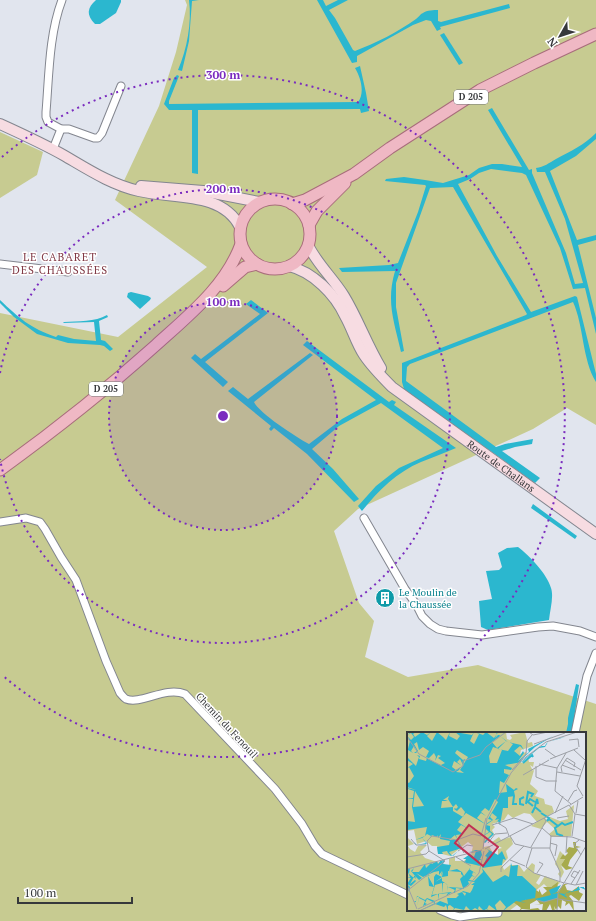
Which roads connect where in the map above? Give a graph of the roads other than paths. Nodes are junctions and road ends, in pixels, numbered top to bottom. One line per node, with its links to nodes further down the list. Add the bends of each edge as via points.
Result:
1 (62, 0): 5 (street, via 52,44 46,112 48,122)
2 (596, 34): 7 (main road, D 205, via 480,90)
3 (121, 86): 5 (street, via 98,138)
4 (0, 124): 6 (main road)
5 (61, 129): 6 (street)
6 (53, 149): 8 (main road, via 101,177 122,185 144,186)
7 (354, 174): 10 (main road, D 205, via 305,200); 11 (main road, D 205, via 317,211)
8 (160, 191): 9 (main road, via 204,191); 12 (main road, via 213,204 232,214)
9 (259, 202): 10 (main road, via 276,199); 12 (main road, via 247,212)
10 (292, 204): 11 (main road, via 300,209)
11 (308, 225): 14 (main road)
12 (240, 227): 13 (main road)
13 (241, 244): 16 (main road, via 250,259); 19 (main road, D 205, via 223,278)
14 (308, 245): 17 (main road, via 304,254); 20 (main road, Route de Challans, via 352,310 364,339 381,368)
15 (0, 264): 18 (street)
16 (257, 264): 17 (main road, via 273,269); 19 (main road, D 205, via 239,271)
17 (289, 266): 20 (main road, Route de Challans, via 307,273 334,298 368,360 380,376)
18 (68, 272)
19 (205, 299): 21 (main road, D 205, via 90,402)
20 (406, 397): 24 (main road, Route de Challans)
21 (0, 470)
22 (364, 518): 25 (street, via 422,616 438,629 482,635 553,626)
23 (0, 522): 28 (street, Chemin du Fenouil, via 26,518 40,522 45,528 76,580 106,661 120,693 126,699 135,700 171,692 185,694 276,789 322,854)
24 (596, 534)
25 (596, 637)
26 (596, 653): 27 (street, via 587,676)
27 (575, 732)
28 (407, 895)
29 (442, 911): 30 (street, via 460,917)
30 (499, 912): 31 (street)
31 (500, 921)

